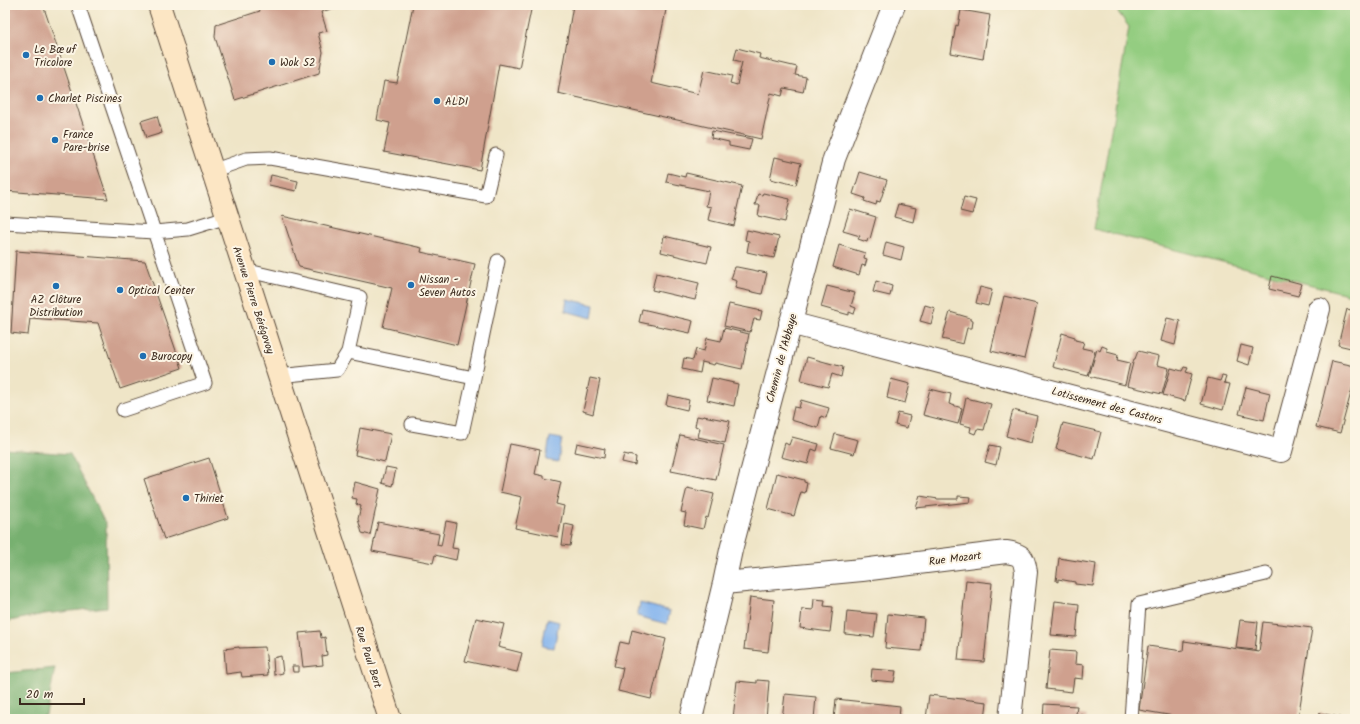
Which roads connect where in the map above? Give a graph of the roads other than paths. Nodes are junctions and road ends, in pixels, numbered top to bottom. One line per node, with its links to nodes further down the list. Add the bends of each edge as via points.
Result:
1 (78, 5): 8 (lane)
2 (158, 5): 5 (main road, Avenue Pierre Bérégovoy)
3 (894, 5): 12 (street, Chemin de l'Abbaye, via 834,159)
4 (496, 155): 5 (lane, via 486,196 270,158 246,160)
5 (212, 171): 6 (main road, Avenue Pierre Bérégovoy)
6 (227, 217): 8 (lane, via 188,229); 10 (main road, Avenue Pierre Bérégovoy)
7 (5, 222): 8 (lane)
8 (154, 232): 16 (lane, via 205,383)
9 (498, 261): 15 (lane)
10 (244, 270): 13 (lane, via 360,297); 14 (main road, Avenue Pierre Bérégovoy)
11 (1319, 309): 12 (street, Lotissement des Castors, via 1281,451)
12 (790, 323): 19 (street, Chemin de l'Abbaye)
13 (348, 352): 14 (lane, via 336,370); 15 (lane)
14 (278, 376): 20 (main road, Avenue Pierre Bérégovoy)
15 (474, 378): 17 (lane, via 462,433)
16 (123, 410)
17 (412, 424)
18 (1266, 574): 24 (lane, via 1139,604)
19 (724, 583): 22 (street, Chemin de l'Abbaye); 23 (street, Rue Mozart, via 862,570 1006,552 1016,553 1022,557 1026,572)
20 (349, 594): 21 (main road, Rue Paul Bert)
21 (390, 719)
22 (691, 719)
23 (1010, 719)
24 (1131, 719)

